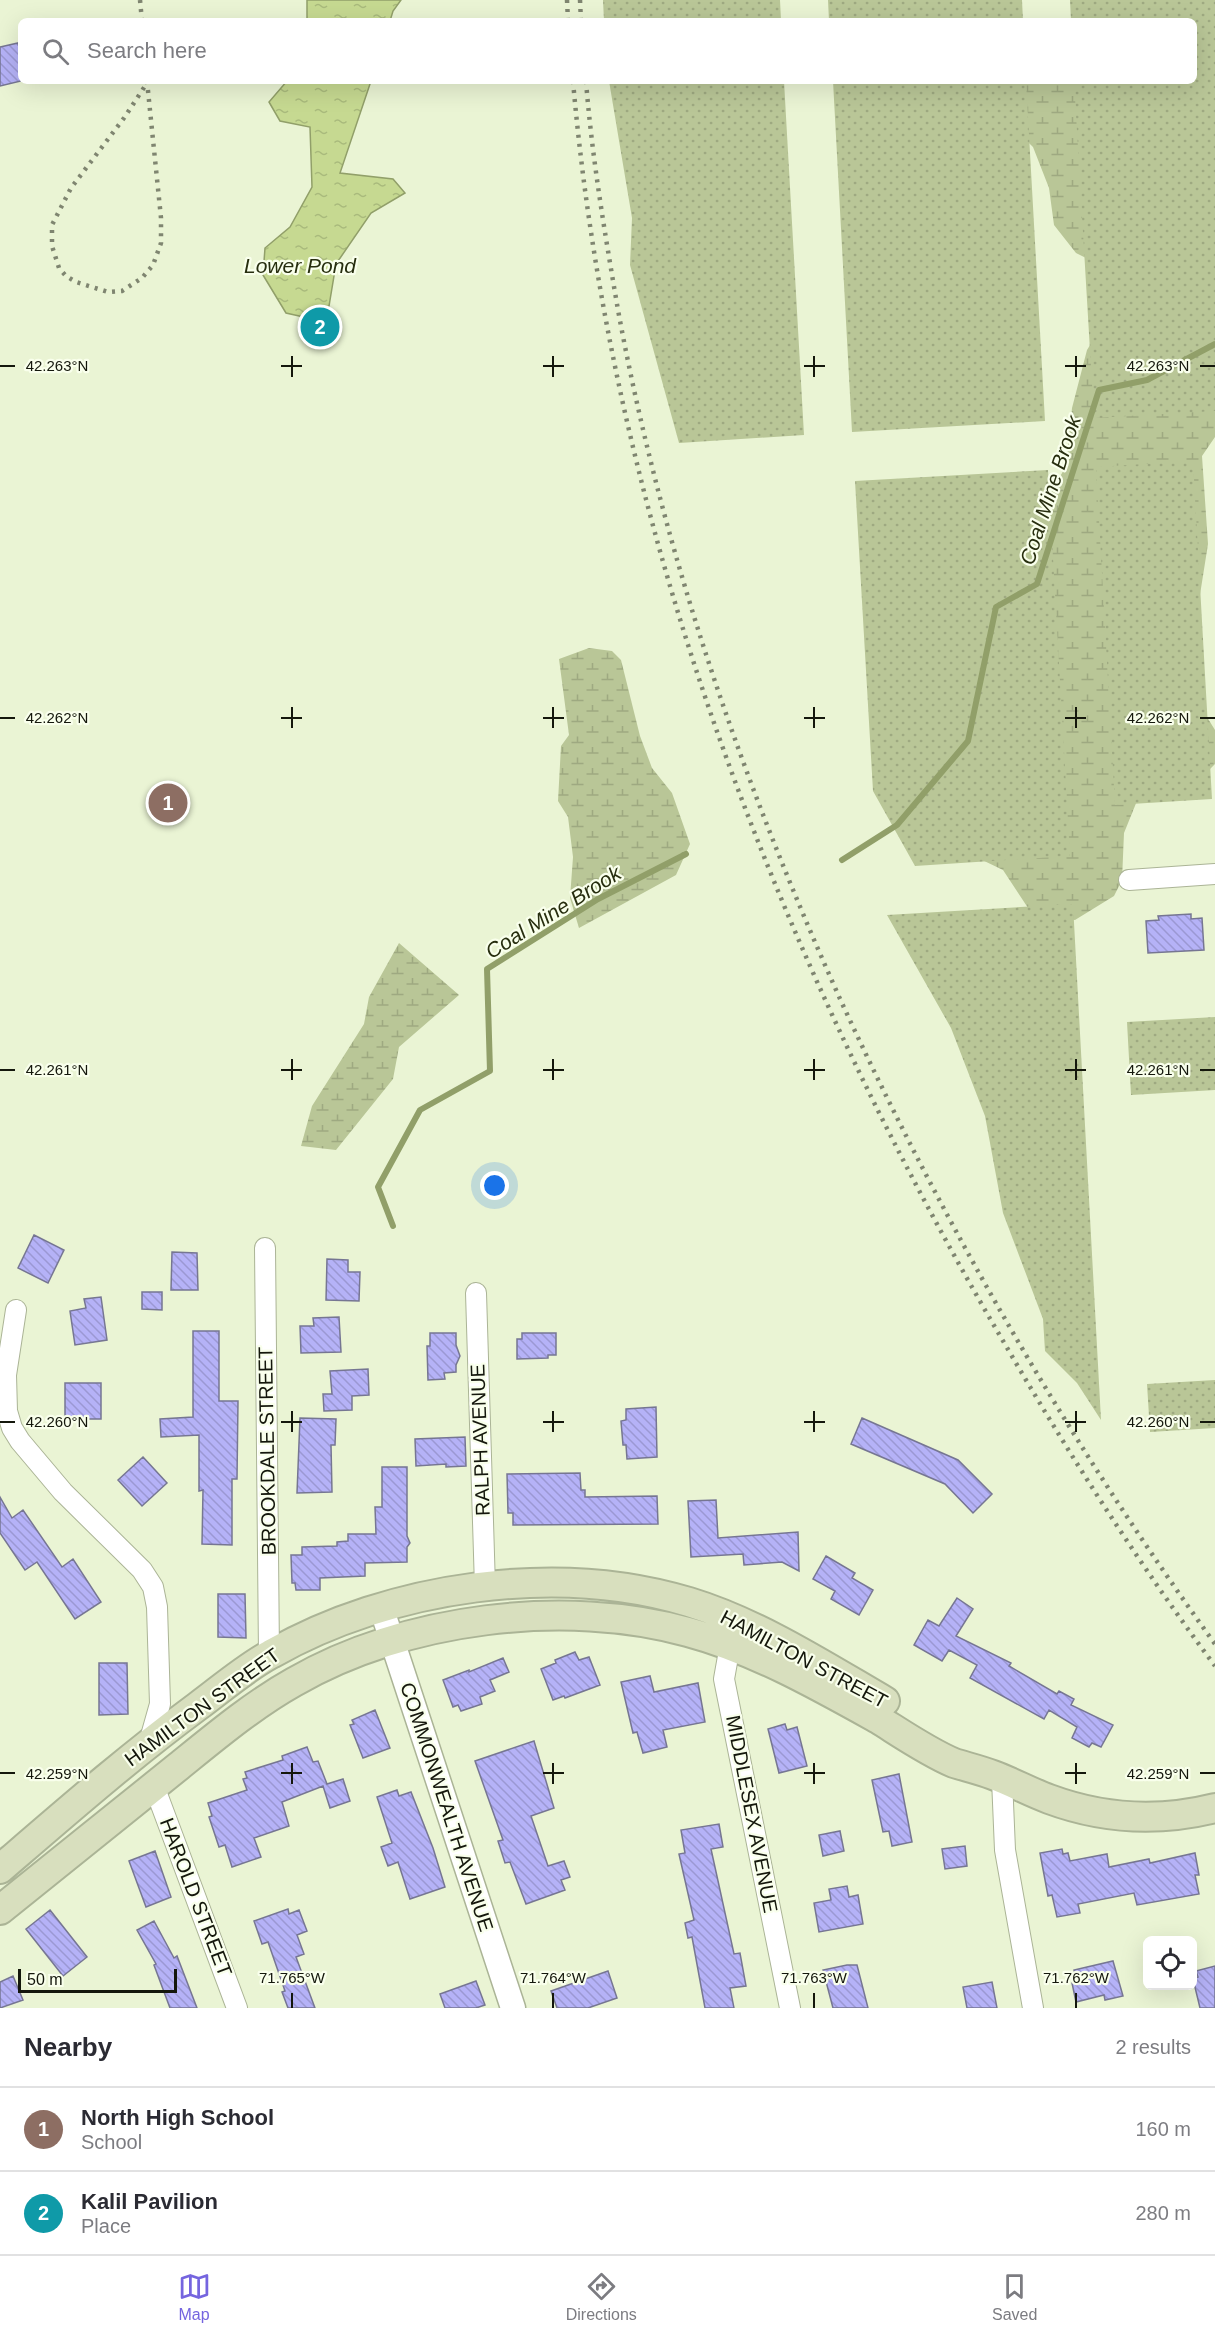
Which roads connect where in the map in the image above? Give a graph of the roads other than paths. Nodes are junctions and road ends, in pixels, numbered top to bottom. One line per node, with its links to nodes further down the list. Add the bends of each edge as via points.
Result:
1 (1215, 874): 2 (street)
2 (1129, 880)
3 (265, 1248): 10 (street, BROOKDALE STREET)
4 (476, 1293): 6 (street, RALPH AVENUE)
5 (16, 1310): 11 (street, via 6,1375 7,1411 12,1428 63,1492 142,1570 153,1587 160,1704)
6 (485, 1587): 7 (main road, HAMILTON STREET); 8 (main road, HAMILTON STREET, via 551,1583 618,1587 688,1602)
7 (381, 1607): 9 (street, COMMONWEALTH AVENUE); 10 (main road, HAMILTON STREET, via 307,1634)
8 (732, 1633): 9 (main road, HAMILTON STREET, via 687,1631 611,1618 496,1617); 12 (main road, HAMILTON STREET, via 839,1674 961,1745); 19 (street, MIDDLESEX AVENUE, via 724,1679)
9 (392, 1641): 13 (main road, HAMILTON STREET, via 294,1681 241,1716); 18 (street, COMMONWEALTH AVENUE)
10 (269, 1655): 11 (main road, HAMILTON STREET)
11 (149, 1743): 15 (main road, HAMILTON STREET)
12 (997, 1777): 14 (main road, HAMILTON STREET, via 1049,1799 1115,1816 1172,1816); 20 (street, via 1005,1850)
13 (154, 1786): 16 (main road, HAMILTON STREET); 17 (street, HAROLD STREET)
14 (1215, 1808)
15 (0, 1869)
16 (0, 1910)
17 (237, 2008)
18 (513, 2008)
19 (790, 2008)
20 (1033, 2008)

